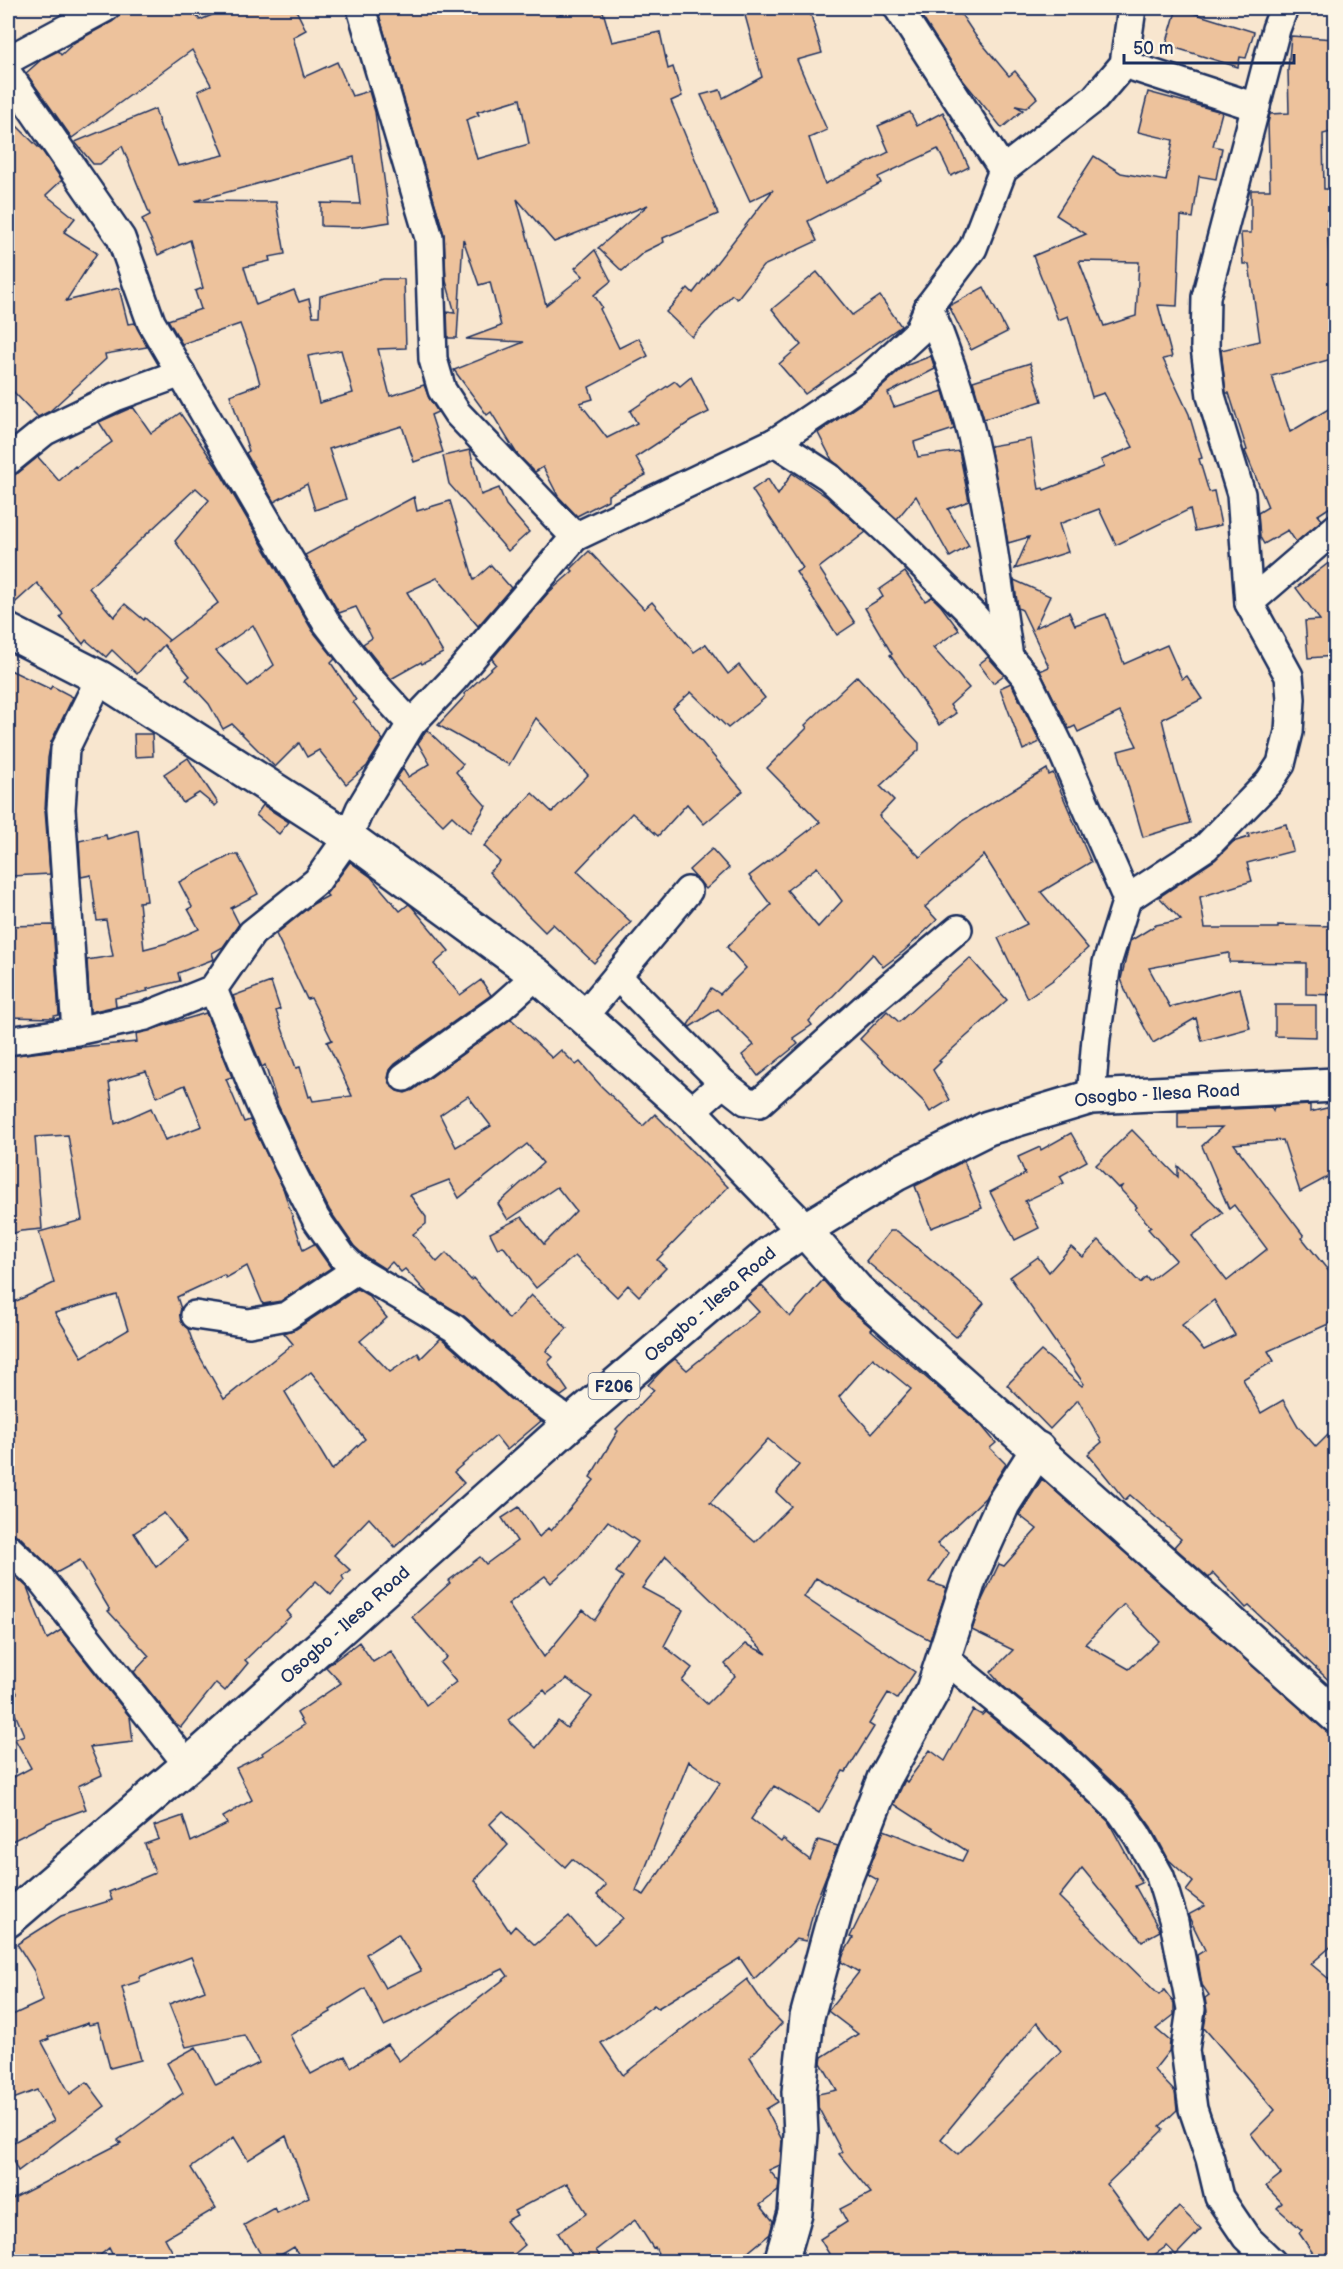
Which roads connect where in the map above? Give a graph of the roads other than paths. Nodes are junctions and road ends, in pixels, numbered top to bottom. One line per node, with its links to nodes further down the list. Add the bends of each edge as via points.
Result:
1 (105, 8): 6 (street)
2 (361, 8): 16 (street, via 429,238 433,359 442,390 457,413)
3 (898, 8): 10 (street)
4 (1132, 8): 7 (street)
5 (1284, 8): 9 (street)
6 (8, 60)
7 (1124, 64): 9 (street); 10 (street, via 1095,98)
8 (8, 74): 12 (street, via 121,238 151,322)
9 (1256, 107): 17 (street, via 1206,297 1205,347 1211,396 1241,494)
10 (1003, 170): 11 (street, via 973,248)
11 (929, 306): 13 (street, via 918,332 863,383); 19 (street, via 972,436 990,526)
12 (181, 373): 14 (street, via 115,397 45,431); 21 (street, via 326,622)
13 (775, 442): 16 (street); 19 (street, via 829,477 973,615)
14 (8, 461)
15 (1335, 528): 17 (street)
16 (575, 537): 21 (street)
17 (1249, 603): 24 (street, via 1289,676 1289,732 1281,764 1269,782 1206,847)
18 (8, 632): 20 (main road)
19 (1009, 659): 24 (street, via 1026,677)
20 (100, 678): 22 (main road); 30 (street, via 65,750 63,773 61,809)
21 (411, 724): 22 (street, via 360,808)
22 (348, 837): 26 (main road); 28 (street, via 317,881 252,933)
23 (688, 891): 27 (street)
24 (1127, 899): 35 (street, via 1107,963)
25 (958, 929): 33 (street, via 759,1103 746,1101)
26 (537, 975): 29 (main road); 32 (street, via 500,1008)
27 (617, 976): 29 (street); 33 (street)
28 (213, 989): 30 (street, via 146,1016); 38 (street, via 259,1102 316,1219)
29 (583, 1017): 36 (main road)
30 (76, 1031): 31 (street)
31 (8, 1041)
32 (404, 1077)
33 (723, 1083): 36 (street)
34 (1335, 1085): 35 (main road, Osogbo - Ilesa Road / F206)
35 (1091, 1096): 37 (main road, Osogbo - Ilesa Road / F206, via 988,1128 896,1174)
36 (690, 1112): 37 (main road)
37 (804, 1230): 40 (main road, Osogbo - Ilesa Road / F206, via 770,1253); 41 (main road, via 856,1289)
38 (356, 1270): 39 (street, via 287,1316 249,1323); 40 (street, via 454,1328 520,1387)
39 (195, 1315)
40 (571, 1423): 45 (main road, Osogbo - Ilesa Road / F206)
41 (1038, 1449): 43 (main road, via 1003,1504 970,1577); 44 (main road)
42 (8, 1548): 45 (street, via 39,1577)
43 (944, 1658): 47 (main road, via 933,1690 884,1779 843,1884 828,1936 807,2017 799,2092 801,2134 795,2213); 48 (street, via 1053,1748 1121,1812 1160,1876 1174,1922 1191,2009 1185,2050 1193,2109 1219,2197 1246,2237)
44 (1335, 1716)
45 (188, 1764): 46 (main road, Osogbo - Ilesa Road / F206)
46 (8, 1920)
47 (780, 2261)
48 (1272, 2262)

